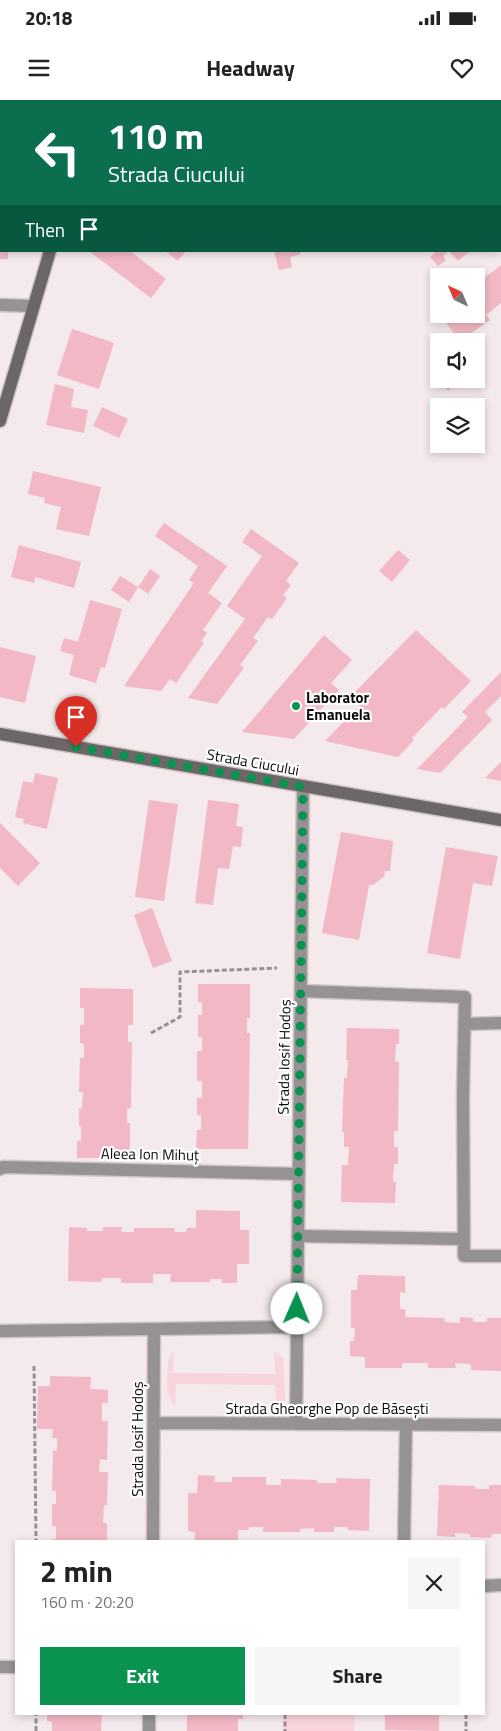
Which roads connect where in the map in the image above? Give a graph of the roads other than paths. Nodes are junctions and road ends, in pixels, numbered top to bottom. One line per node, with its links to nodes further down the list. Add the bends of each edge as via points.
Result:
1 (50, 252): 3 (street)
2 (0, 305): 3 (street)
3 (33, 306): 4 (street)
4 (0, 421)
5 (0, 734): 6 (street, Strada Ciucului)
6 (303, 787): 7 (street, Strada Ciucului); 8 (street, Strada Iosif Hodoș)
7 (501, 820)
8 (301, 991): 9 (street, via 465,997); 12 (street, Strada Iosif Hodoș)
9 (465, 1024): 10 (street); 14 (street)
10 (501, 1024)
11 (0, 1169): 12 (street, Aleea Ion Mihuț)
12 (299, 1174): 13 (street, Strada Iosif Hodoș)
13 (298, 1236): 14 (street); 16 (street, Strada Iosif Hodoș)
14 (464, 1239): 15 (street, via 464,1256)
15 (501, 1256)
16 (297, 1327): 17 (street); 20 (street, Strada Iosif Hodoș)
17 (154, 1329): 18 (street); 19 (street, Strada Iosif Hodoș)
18 (0, 1331)
19 (154, 1423): 20 (street, Strada Gheorghe Pop de Băsești); 23 (street, Strada Iosif Hodoș)
20 (296, 1424): 21 (street, Strada Gheorghe Pop de Băsești)
21 (406, 1425): 22 (street, Strada Gheorghe Pop de Băsești); 24 (street)
22 (501, 1425)
23 (153, 1540)
24 (404, 1540)
25 (485, 1586): 26 (street)
26 (501, 1586)
27 (0, 1667): 28 (street)
28 (15, 1667)
29 (149, 1715): 30 (street)
30 (149, 1731)

